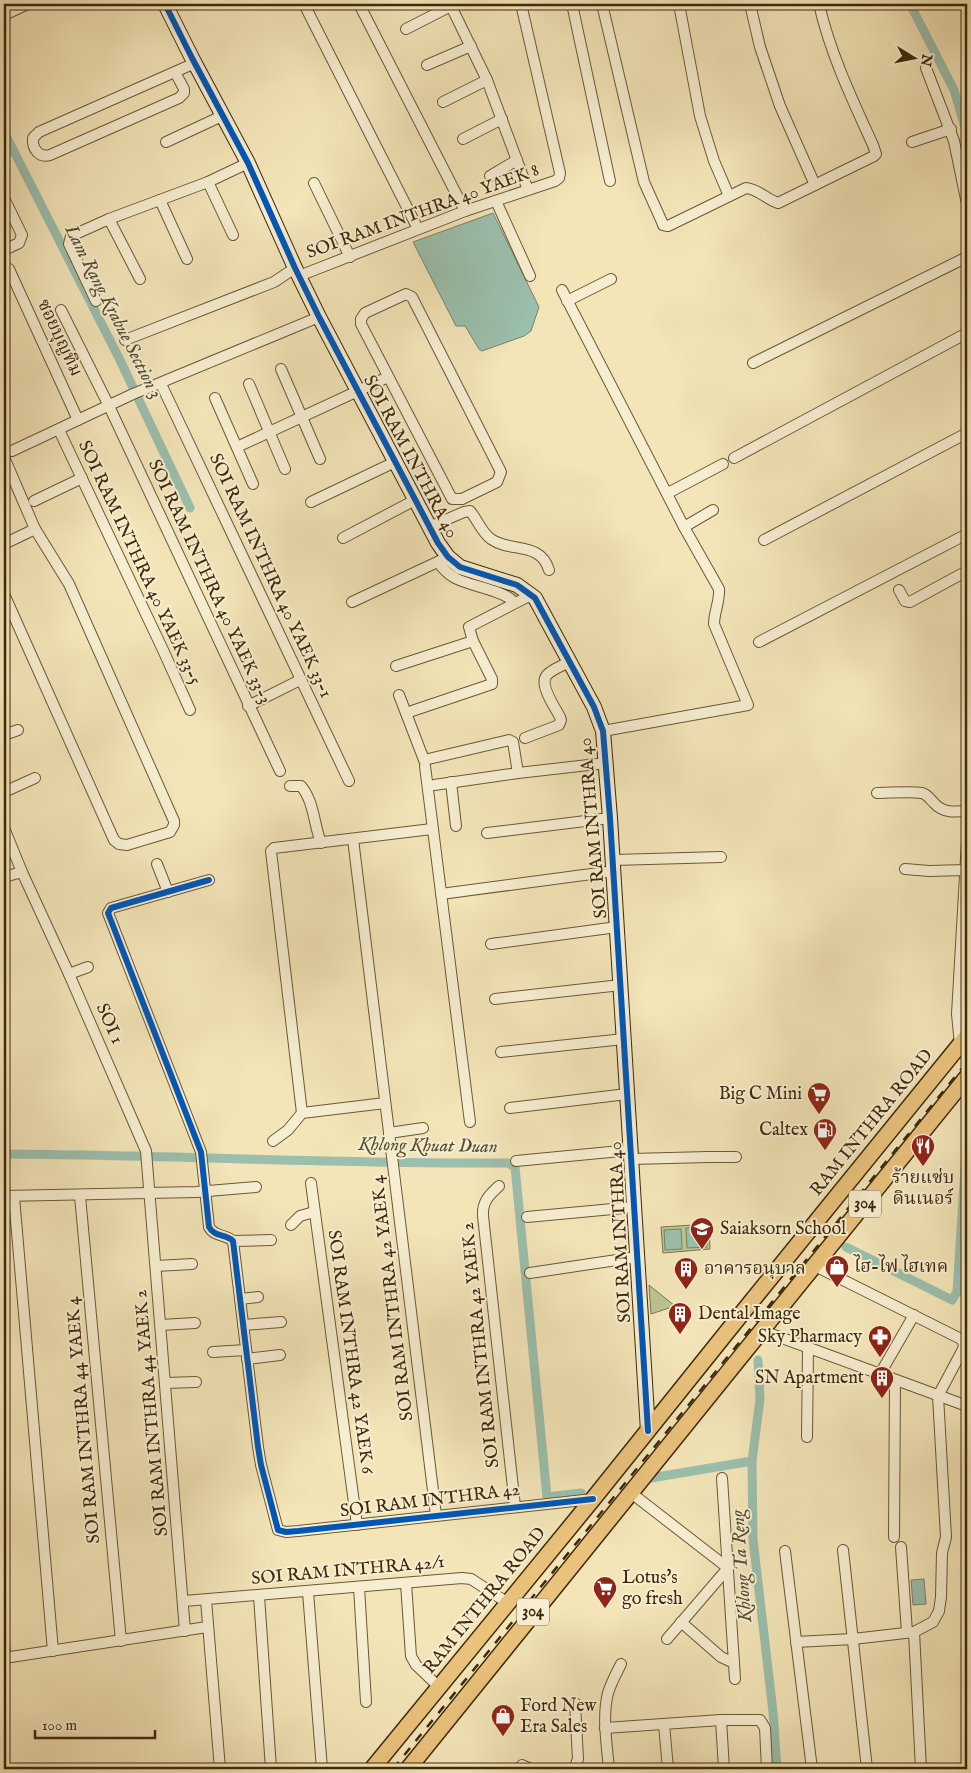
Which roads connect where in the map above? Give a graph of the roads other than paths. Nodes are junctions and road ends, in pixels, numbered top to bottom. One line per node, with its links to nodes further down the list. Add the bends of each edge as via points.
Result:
1 (28, 4): 12 (street)
2 (165, 4): 15 (street, SOI RAM INTHRA 40)
3 (304, 4): 42 (street)
4 (360, 4): 40 (street)
5 (521, 4): 34 (street, SOI RAM INTHRA 40 YAEK 8, via 560,173 559,178)
6 (572, 4): 30 (street)
7 (602, 4): 35 (street, via 644,182 664,225 673,224)
8 (679, 4): 35 (street, via 700,116)
9 (750, 4): 33 (street, via 760,47 780,106)
10 (819, 4): 33 (street, via 842,77 876,154)
11 (451, 5): 13 (street); 14 (street)
12 (4, 15)
13 (406, 29)
14 (471, 46): 16 (street); 19 (street)
15 (195, 63): 18 (street); 21 (street, SOI RAM INTHRA 40)
16 (427, 65)
17 (926, 68): 23 (street)
18 (175, 72): 18 (street, via 39,132 33,138 34,148 46,156 179,98 184,89)
19 (487, 80): 20 (street); 22 (street)
20 (443, 102)
21 (222, 116): 25 (street); 28 (street, SOI RAM INTHRA 40)
22 (502, 119): 24 (street); 27 (street)
23 (951, 129): 26 (street); 39 (street)
24 (463, 139)
25 (166, 142)
26 (912, 142)
27 (517, 160): 29 (street); 34 (street)
28 (248, 163): 31 (street); 49 (street, SOI RAM INTHRA 40)
29 (490, 176)
30 (610, 181)
31 (208, 182): 37 (street); 43 (street)
32 (314, 183): 45 (street)
33 (815, 185): 35 (street, via 778,203 752,188)
34 (528, 190): 38 (street, SOI RAM INTHRA 40 YAEK 8)
35 (729, 196)
36 (4, 198): 44 (street, via 22,235 20,243)
37 (160, 200): 41 (street); 47 (street)
38 (496, 201): 40 (street, SOI RAM INTHRA 40 YAEK 8); 50 (street)
39 (967, 204)
40 (465, 211): 42 (street, SOI RAM INTHRA 40 YAEK 8)
41 (109, 219): 52 (street); 55 (street, via 74,234 68,241)
42 (418, 229): 45 (street, SOI RAM INTHRA 40 YAEK 8)
43 (233, 235)
44 (4, 250)
45 (350, 257): 49 (street, SOI RAM INTHRA 40 YAEK 8)
46 (967, 257): 60 (street)
47 (188, 259)
48 (9, 269): 69 (street, ซอยบุญทิม)
49 (297, 272): 57 (street, SOI RAM INTHRA 40); 59 (street, SOI RAM INTHRA 40 YAEK 8)
50 (530, 276)
51 (611, 278): 54 (street)
52 (140, 279)
53 (562, 290): 54 (street)
54 (567, 301): 82 (street)
55 (96, 302)
56 (62, 310): 67 (street, SOI RAM INTHRA 40 YAEK 33-3)
57 (319, 317): 63 (street); 65 (street, SOI RAM INTHRA 40)
58 (967, 333): 75 (street)
59 (125, 340)
60 (753, 363)
61 (281, 369): 68 (street)
62 (388, 377): 62 (street, via 452,499 462,499 497,482 501,472 412,297 406,294 365,313 361,319); 65 (street)
63 (161, 384): 67 (street); 106 (street, SOI RAM INTHRA 40 YAEK 33-1)
64 (248, 384): 71 (street)
65 (358, 390): 68 (street); 77 (street, SOI RAM INTHRA 40)
66 (215, 398): 73 (street)
67 (109, 406): 69 (street); 108 (street, SOI RAM INTHRA 40 YAEK 33-3)
68 (300, 416): 71 (street); 76 (street)
69 (78, 420): 70 (street)
70 (59, 430): 74 (street); 80 (street, SOI RAM INTHRA 40 YAEK 33-5)
71 (269, 432): 73 (street); 79 (street)
72 (967, 433): 92 (street)
73 (237, 447): 81 (street)
74 (8, 454): 89 (street)
75 (734, 458)
76 (320, 459)
77 (395, 462): 83 (street, SOI RAM INTHRA 40); 85 (street)
78 (723, 464): 82 (street)
79 (285, 469)
80 (82, 478): 84 (street); 109 (street, SOI RAM INTHRA 40 YAEK 33-5)
81 (252, 484)
82 (668, 493): 87 (street)
83 (415, 500): 88 (street, SOI RAM INTHRA 40); 91 (street)
84 (34, 501)
85 (312, 502)
86 (713, 510): 87 (street)
87 (684, 526): 112 (street, via 719,589 714,624 748,704)
88 (429, 527): 94 (street, SOI RAM INTHRA 40); 95 (street, via 470,511 490,539 535,552 543,557)
89 (35, 530): 93 (street); 98 (street, via 70,584 174,821 170,832 127,845 114,840)
90 (967, 534): 103 (street)
91 (343, 538)
92 (764, 540)
93 (4, 544)
94 (443, 559): 99 (street, SOI RAM INTHRA 40, via 517,584); 100 (street); 101 (street, via 447,573 508,596)
95 (549, 570)
96 (967, 572): 97 (street, via 910,602 905,601)
97 (899, 590)
98 (4, 594)
99 (531, 595): 101 (street); 104 (street, SOI RAM INTHRA 40)
100 (352, 602)
101 (514, 603): 102 (street, via 469,627)
102 (473, 641): 105 (street); 110 (street, via 492,684)
103 (759, 642)
104 (569, 662): 112 (street, SOI RAM INTHRA 40, via 594,707); 114 (street, via 544,678 544,685 560,716 559,725)
105 (396, 666)
106 (300, 680): 108 (street); 120 (street, SOI RAM INTHRA 40 YAEK 33-1)
107 (399, 695): 118 (street, via 424,760 509,740 513,742)
108 (248, 706): 117 (street, SOI RAM INTHRA 40 YAEK 33-3)
109 (190, 710)
110 (412, 711)
111 (18, 730): 113 (street)
112 (603, 731): 115 (street, SOI RAM INTHRA 40)
113 (4, 736)
114 (525, 738)
115 (606, 763): 118 (street); 127 (street, SOI RAM INTHRA 40)
116 (425, 766): 130 (street)
117 (280, 771)
118 (518, 773): 121 (street)
119 (36, 778): 124 (street)
120 (349, 781)
121 (451, 782): 122 (street); 128 (street)
122 (434, 785)
123 (290, 786): 134 (street, via 303,789 311,805)
124 (4, 792)
125 (877, 793): 126 (street, via 922,793 951,813)
126 (967, 811)
127 (610, 818): 131 (street); 137 (street, SOI RAM INTHRA 40)
128 (456, 826)
129 (4, 828): 140 (street, SOI 1)
130 (432, 829): 132 (street); 144 (street)
131 (487, 834)
132 (353, 839): 134 (street); 156 (street, SOI RAM INTHRA 42 YAEK 4)
133 (967, 841): 139 (street)
134 (321, 843): 158 (street, via 274,848 270,854)
135 (721, 857): 137 (street)
136 (157, 864): 143 (street)
137 (613, 865): 144 (street); 145 (street, SOI RAM INTHRA 40)
138 (905, 869): 139 (street)
139 (966, 870): 152 (street, via 957,1006 957,1025)
140 (22, 872): 141 (street); 148 (street, SOI 1)
141 (4, 877)
142 (209, 880): 143 (street)
143 (168, 892): 169 (street, via 111,908 108,912 201,1152)
144 (441, 894): 159 (street)
145 (617, 927): 146 (street); 149 (street, SOI RAM INTHRA 40)
146 (491, 944)
147 (88, 967): 148 (street)
148 (69, 974): 170 (street, SOI 1, via 147,1155)
149 (621, 985): 150 (street); 151 (street, SOI RAM INTHRA 40)
150 (495, 999)
151 (624, 1039): 153 (street); 155 (street, SOI RAM INTHRA 40)
152 (964, 1040): 202 (main road, RAM INTHRA ROAD / 304)
153 (501, 1052)
154 (967, 1077): 182 (main road, 304)
155 (627, 1094): 157 (street); 163 (street, SOI RAM INTHRA 40)
156 (385, 1103): 158 (street); 161 (street, SOI RAM INTHRA 42 YAEK 4)
157 (510, 1108)
158 (302, 1113): 162 (street)
159 (470, 1122)
160 (422, 1128): 161 (street)
161 (389, 1133): 209 (street, SOI RAM INTHRA 42 YAEK 4)
162 (274, 1141)
163 (631, 1155): 164 (street); 165 (street); 173 (street, SOI RAM INTHRA 40)
164 (736, 1157)
165 (516, 1161)
166 (311, 1183): 174 (street, SOI RAM INTHRA 42 YAEK 6)
167 (499, 1186): 208 (street, SOI RAM INTHRA 42 YAEK 2, via 488,1195 482,1209)
168 (256, 1187): 169 (street)
169 (206, 1191): 170 (street); 178 (street, via 211,1231)
170 (150, 1194): 172 (street); 181 (street, SOI RAM INTHRA 44 YAEK 2)
171 (9, 1196): 172 (street); 232 (street)
172 (80, 1196): 230 (street, SOI RAM INTHRA 44 YAEK 4)
173 (634, 1207): 175 (street); 179 (street, SOI RAM INTHRA 40)
174 (314, 1212): 176 (street, via 300,1216); 210 (street, SOI RAM INTHRA 42 YAEK 6)
175 (527, 1217)
176 (291, 1225)
177 (271, 1240): 178 (street)
178 (233, 1241): 185 (street)
179 (638, 1257): 183 (street); 202 (street, SOI RAM INTHRA 40)
180 (192, 1264): 181 (street)
181 (156, 1266): 189 (street, SOI RAM INTHRA 44 YAEK 2)
182 (815, 1266): 186 (street); 191 (main road, 304)
183 (530, 1272)
184 (258, 1297): 185 (street)
185 (240, 1300): 190 (street)
186 (914, 1314): 196 (street); 200 (street, via 961,1338 964,1343)
187 (281, 1322): 190 (street)
188 (195, 1323): 189 (street)
189 (161, 1325): 199 (street, SOI RAM INTHRA 44 YAEK 2)
190 (243, 1325): 194 (street)
191 (762, 1331): 192 (street); 204 (main road, 304)
192 (808, 1348): 196 (street); 203 (street)
193 (213, 1352): 194 (street)
194 (247, 1354): 195 (street); 210 (street, SOI RAM INTHRA 42, via 261,1465 278,1530 286,1532)
195 (280, 1355)
196 (880, 1374): 197 (street)
197 (895, 1380): 200 (street); 211 (street)
198 (196, 1382): 199 (street)
199 (166, 1383): 221 (street, SOI RAM INTHRA 44 YAEK 2)
200 (938, 1396): 201 (street); 226 (street, via 946,1537 942,1553 942,1597 933,1622)
201 (967, 1406)
202 (648, 1431): 204 (main road); 207 (main road, RAM INTHRA ROAD / 304)
203 (806, 1437)
204 (660, 1456): 206 (main road, 304)
205 (722, 1478): 215 (street)
206 (630, 1492): 215 (street); 247 (main road, 304)
207 (593, 1499): 208 (street, SOI RAM INTHRA 42); 222 (main road, RAM INTHRA ROAD / 304)
208 (515, 1506): 209 (street, SOI RAM INTHRA 42)
209 (436, 1515): 210 (street, SOI RAM INTHRA 42)
210 (357, 1525)
211 (894, 1537)
212 (901, 1547): 226 (street)
213 (785, 1550): 231 (street)
214 (843, 1550): 229 (street)
215 (728, 1568): 223 (street); 234 (street)
216 (406, 1583): 217 (street, SOI RAM INTHRA 42/1); 222 (street, SOI RAM INTHRA 42/1, via 468,1578); 237 (street, via 411,1656)
217 (359, 1587): 218 (street, SOI RAM INTHRA 42/1); 238 (street)
218 (308, 1592): 219 (street, SOI RAM INTHRA 42/1); 245 (street)
219 (259, 1596): 220 (street, SOI RAM INTHRA 42/1); 244 (street)
220 (206, 1600): 221 (street, SOI RAM INTHRA 42/1); 224 (street)
221 (184, 1601): 225 (street, SOI RAM INTHRA 44 YAEK 2)
222 (508, 1604): 237 (main road, RAM INTHRA ROAD / 304)
223 (681, 1622): 228 (street); 234 (street, via 721,1657)
224 (207, 1627): 225 (street); 243 (street)
225 (186, 1631): 230 (street)
226 (910, 1632): 229 (street); 255 (street)
227 (4, 1639): 233 (street)
228 (667, 1639)
229 (854, 1639): 231 (street); 254 (street)
230 (121, 1641): 232 (street)
231 (796, 1642): 253 (street)
232 (53, 1651): 233 (street)
233 (5, 1658)
234 (734, 1663): 236 (street)
235 (621, 1664): 242 (street, via 608,1693)
236 (735, 1679)
237 (439, 1687): 246 (main road, RAM INTHRA ROAD / 304)
238 (366, 1702)
239 (575, 1704): 248 (street, via 578,1759)
240 (721, 1720): 241 (street); 251 (street); 252 (street, via 762,1721)
241 (664, 1724): 242 (street); 250 (street)
242 (606, 1728): 249 (street)
243 (220, 1769)
244 (271, 1769)
245 (322, 1769)
246 (372, 1769)
247 (408, 1769)
248 (574, 1769)
249 (609, 1769)
250 (668, 1769)
251 (724, 1769)
252 (767, 1769)
253 (812, 1769)
254 (867, 1769)
255 (921, 1769)

